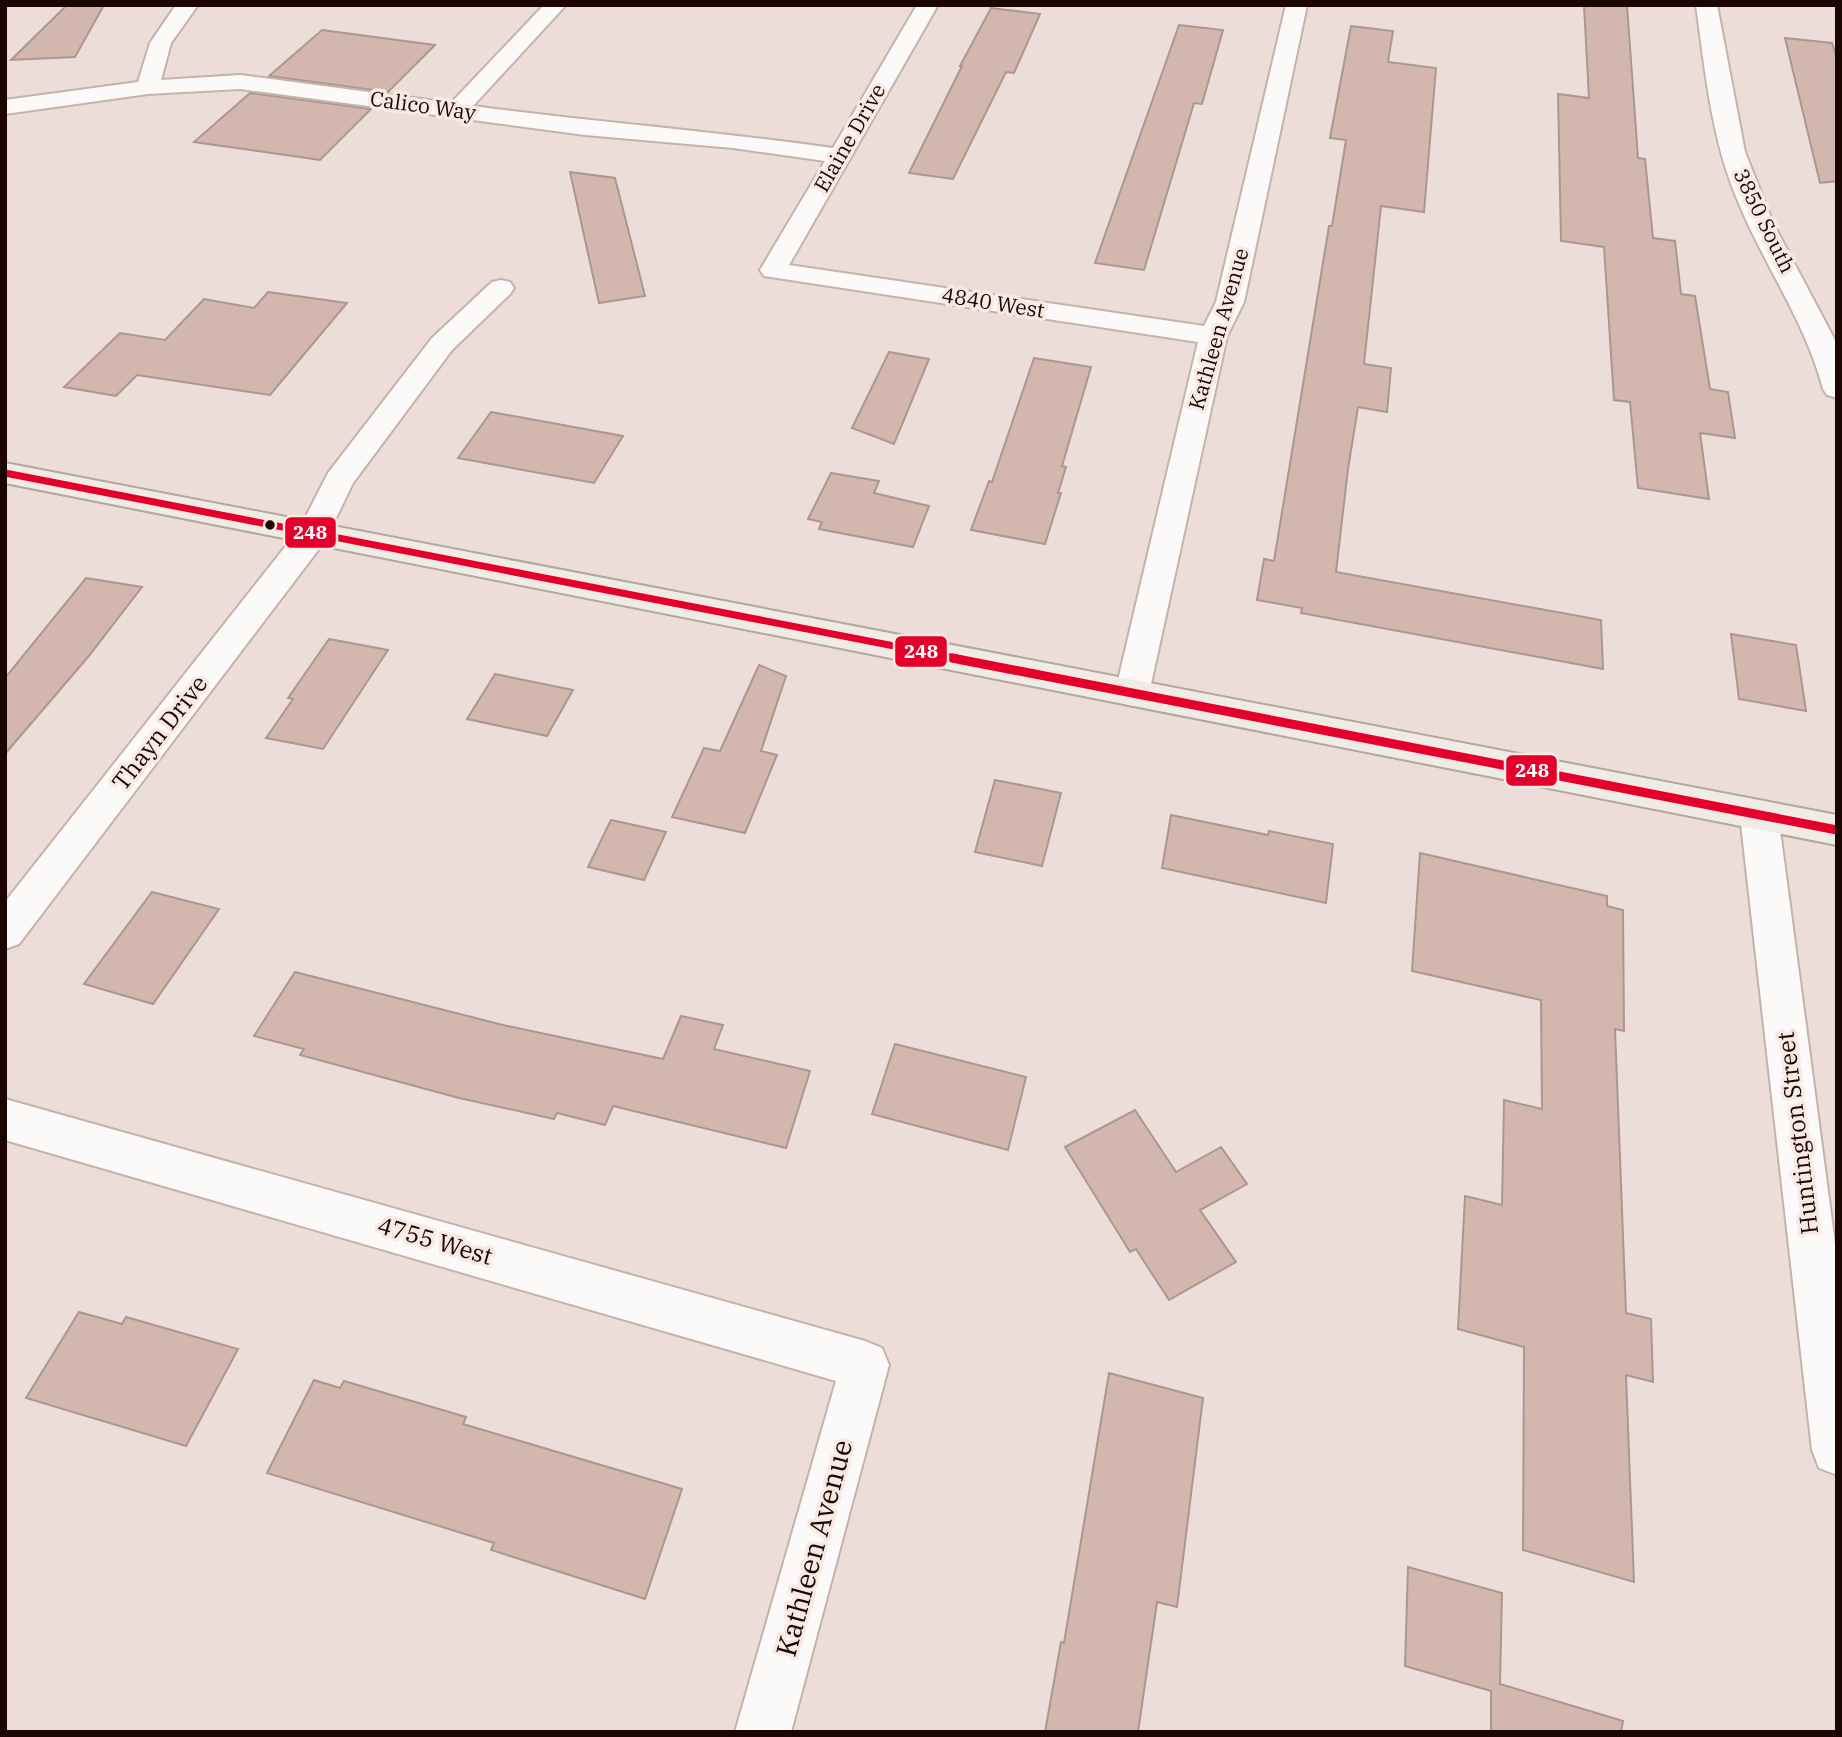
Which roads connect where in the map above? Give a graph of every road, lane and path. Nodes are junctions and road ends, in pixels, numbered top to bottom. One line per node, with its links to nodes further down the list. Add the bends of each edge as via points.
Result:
1 (188, 5): 6 (street, via 161,39)
2 (556, 5): 8 (street)
3 (928, 5): 9 (street, Elaine Drive)
4 (1297, 5): 12 (street, Kathleen Avenue, via 1230,302)
5 (1706, 5): 13 (street, 3850 South, via 1740,177 1811,317)
6 (148, 87): 7 (street, Calico Way); 8 (street, Calico Way, via 256,83)
7 (5, 107)
8 (456, 110): 9 (street, Calico Way)
9 (840, 156): 10 (street, Elaine Drive)
10 (773, 270): 12 (street, 4840 West)
11 (501, 288): 15 (street, Thayn Drive, via 442,344 339,480)
12 (1213, 336): 16 (street, Kathleen Avenue)
13 (1837, 389)
14 (5, 473): 15 (main road)
15 (314, 533): 16 (main road); 19 (street, Thayn Drive)
16 (1132, 693): 17 (main road)
17 (1759, 815): 18 (main road); 22 (street, Huntington Street)
18 (1837, 830)
19 (5, 932)
20 (5, 1119): 21 (street, 4755 West)
21 (865, 1365): 23 (street, Kathleen Avenue)
22 (1837, 1450)
23 (763, 1732)

